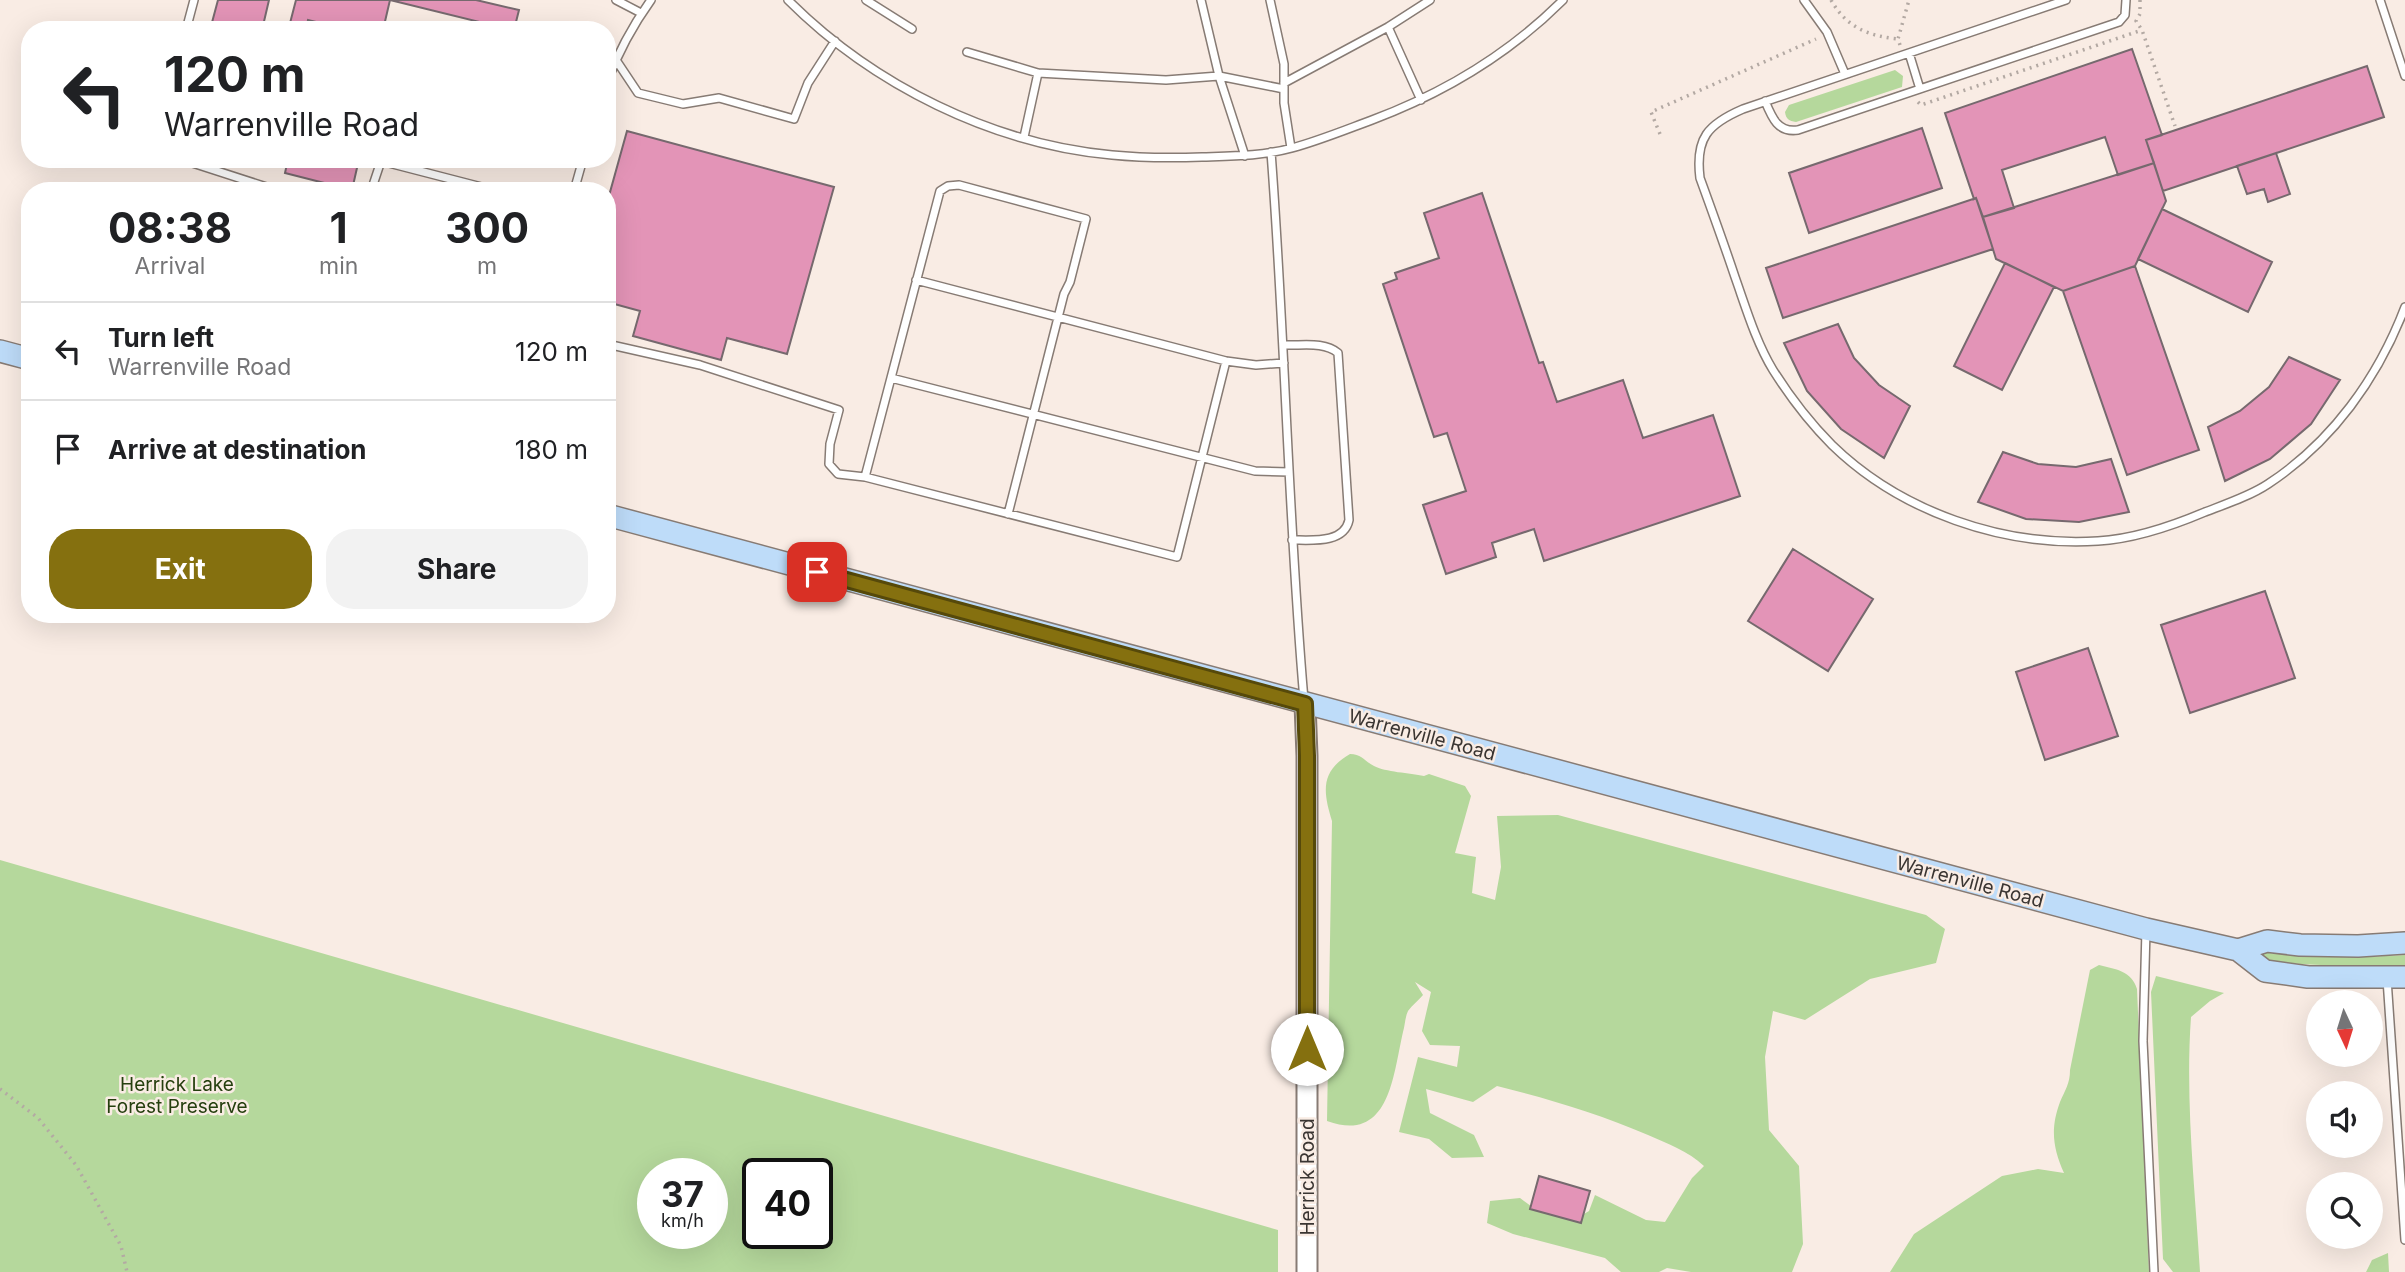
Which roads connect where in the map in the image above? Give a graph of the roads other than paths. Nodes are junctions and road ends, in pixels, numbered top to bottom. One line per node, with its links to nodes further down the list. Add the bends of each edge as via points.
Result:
1 (194, 0): 15 (lane)
2 (616, 0): 14 (lane)
3 (651, 0): 14 (lane)
4 (788, 0): 18 (lane)
5 (866, 0): 17 (lane)
6 (1200, 0): 24 (lane)
7 (1270, 0): 26 (lane, via 1284,64)
8 (1430, 0): 16 (lane)
9 (1563, 0): 28 (lane, via 1518,41)
10 (1804, 0): 23 (lane, via 1827,32)
11 (2066, 0): 20 (lane)
12 (2126, 0): 27 (lane, via 2125,15 2119,22)
13 (2380, 0): 25 (lane)
14 (641, 13): 21 (lane)
15 (188, 21)
16 (1388, 27): 26 (lane); 28 (lane)
17 (912, 29)
18 (835, 41): 21 (lane, via 808,83 794,120 719,98 683,104 638,93); 30 (lane, via 941,107)
19 (967, 52): 22 (lane)
20 (1909, 53): 23 (lane); 27 (lane)
21 (616, 60)
22 (1038, 73): 24 (lane, via 1166,80); 30 (lane)
23 (1845, 74): 29 (lane)
24 (1219, 76): 26 (lane); 33 (lane)
25 (2405, 76)
26 (1284, 86): 31 (lane)
27 (1920, 89): 29 (lane, via 1791,131 1776,124)
28 (1421, 100): 31 (lane)
29 (1765, 101): 39 (lane, via 1713,126 1703,138 1699,155 1700,178 1758,339 1773,370 1833,446 1895,491 1959,521 2052,541 2100,541 2186,520 2267,485 2337,424 2368,383)
30 (1024, 137): 33 (lane, via 1111,155)
31 (1291, 148): 32 (lane)
32 (1271, 152): 33 (lane); 41 (lane)
33 (1245, 156)
34 (208, 168): 36 (lane)
35 (408, 168): 37 (lane)
36 (251, 182)
37 (462, 182)
38 (916, 280): 40 (lane); 40 (lane, via 940,191 959,185 1086,219); 47 (lane)
39 (2405, 307)
40 (1058, 317): 45 (lane); 48 (lane)
41 (1283, 345): 46 (lane); 54 (lane, via 1322,346 1338,353 1349,520 1341,534 1330,538)
42 (616, 346): 51 (lane, via 700,365 839,410 829,464 838,474)
43 (0, 351): 44 (main road)
44 (21, 357)
45 (1226, 361): 46 (lane); 49 (lane)
46 (1284, 363): 50 (lane)
47 (891, 379): 48 (lane); 51 (lane)
48 (1034, 415): 49 (lane); 52 (lane)
49 (1202, 458): 50 (lane, via 1255,471); 52 (lane, via 1177,557)
50 (1289, 472): 54 (lane)
51 (865, 477): 52 (lane)
52 (1008, 514)
53 (616, 517): 55 (main road, Warrenville Road)
54 (1292, 540): 55 (lane)
55 (1305, 704): 56 (main road, Warrenville Road); 61 (street, Herrick Road)
56 (2146, 929): 58 (main road, Warrenville Road); 62 (lane, via 2143,1041)
57 (2405, 943): 58 (main road, Warrenville Road, via 2358,946 2267,941)
58 (2238, 950): 59 (main road, Warrenville Road, via 2265,971 2308,977)
59 (2396, 977): 60 (lane)
60 (2405, 1240)
61 (1307, 1272)
62 (2154, 1272)

